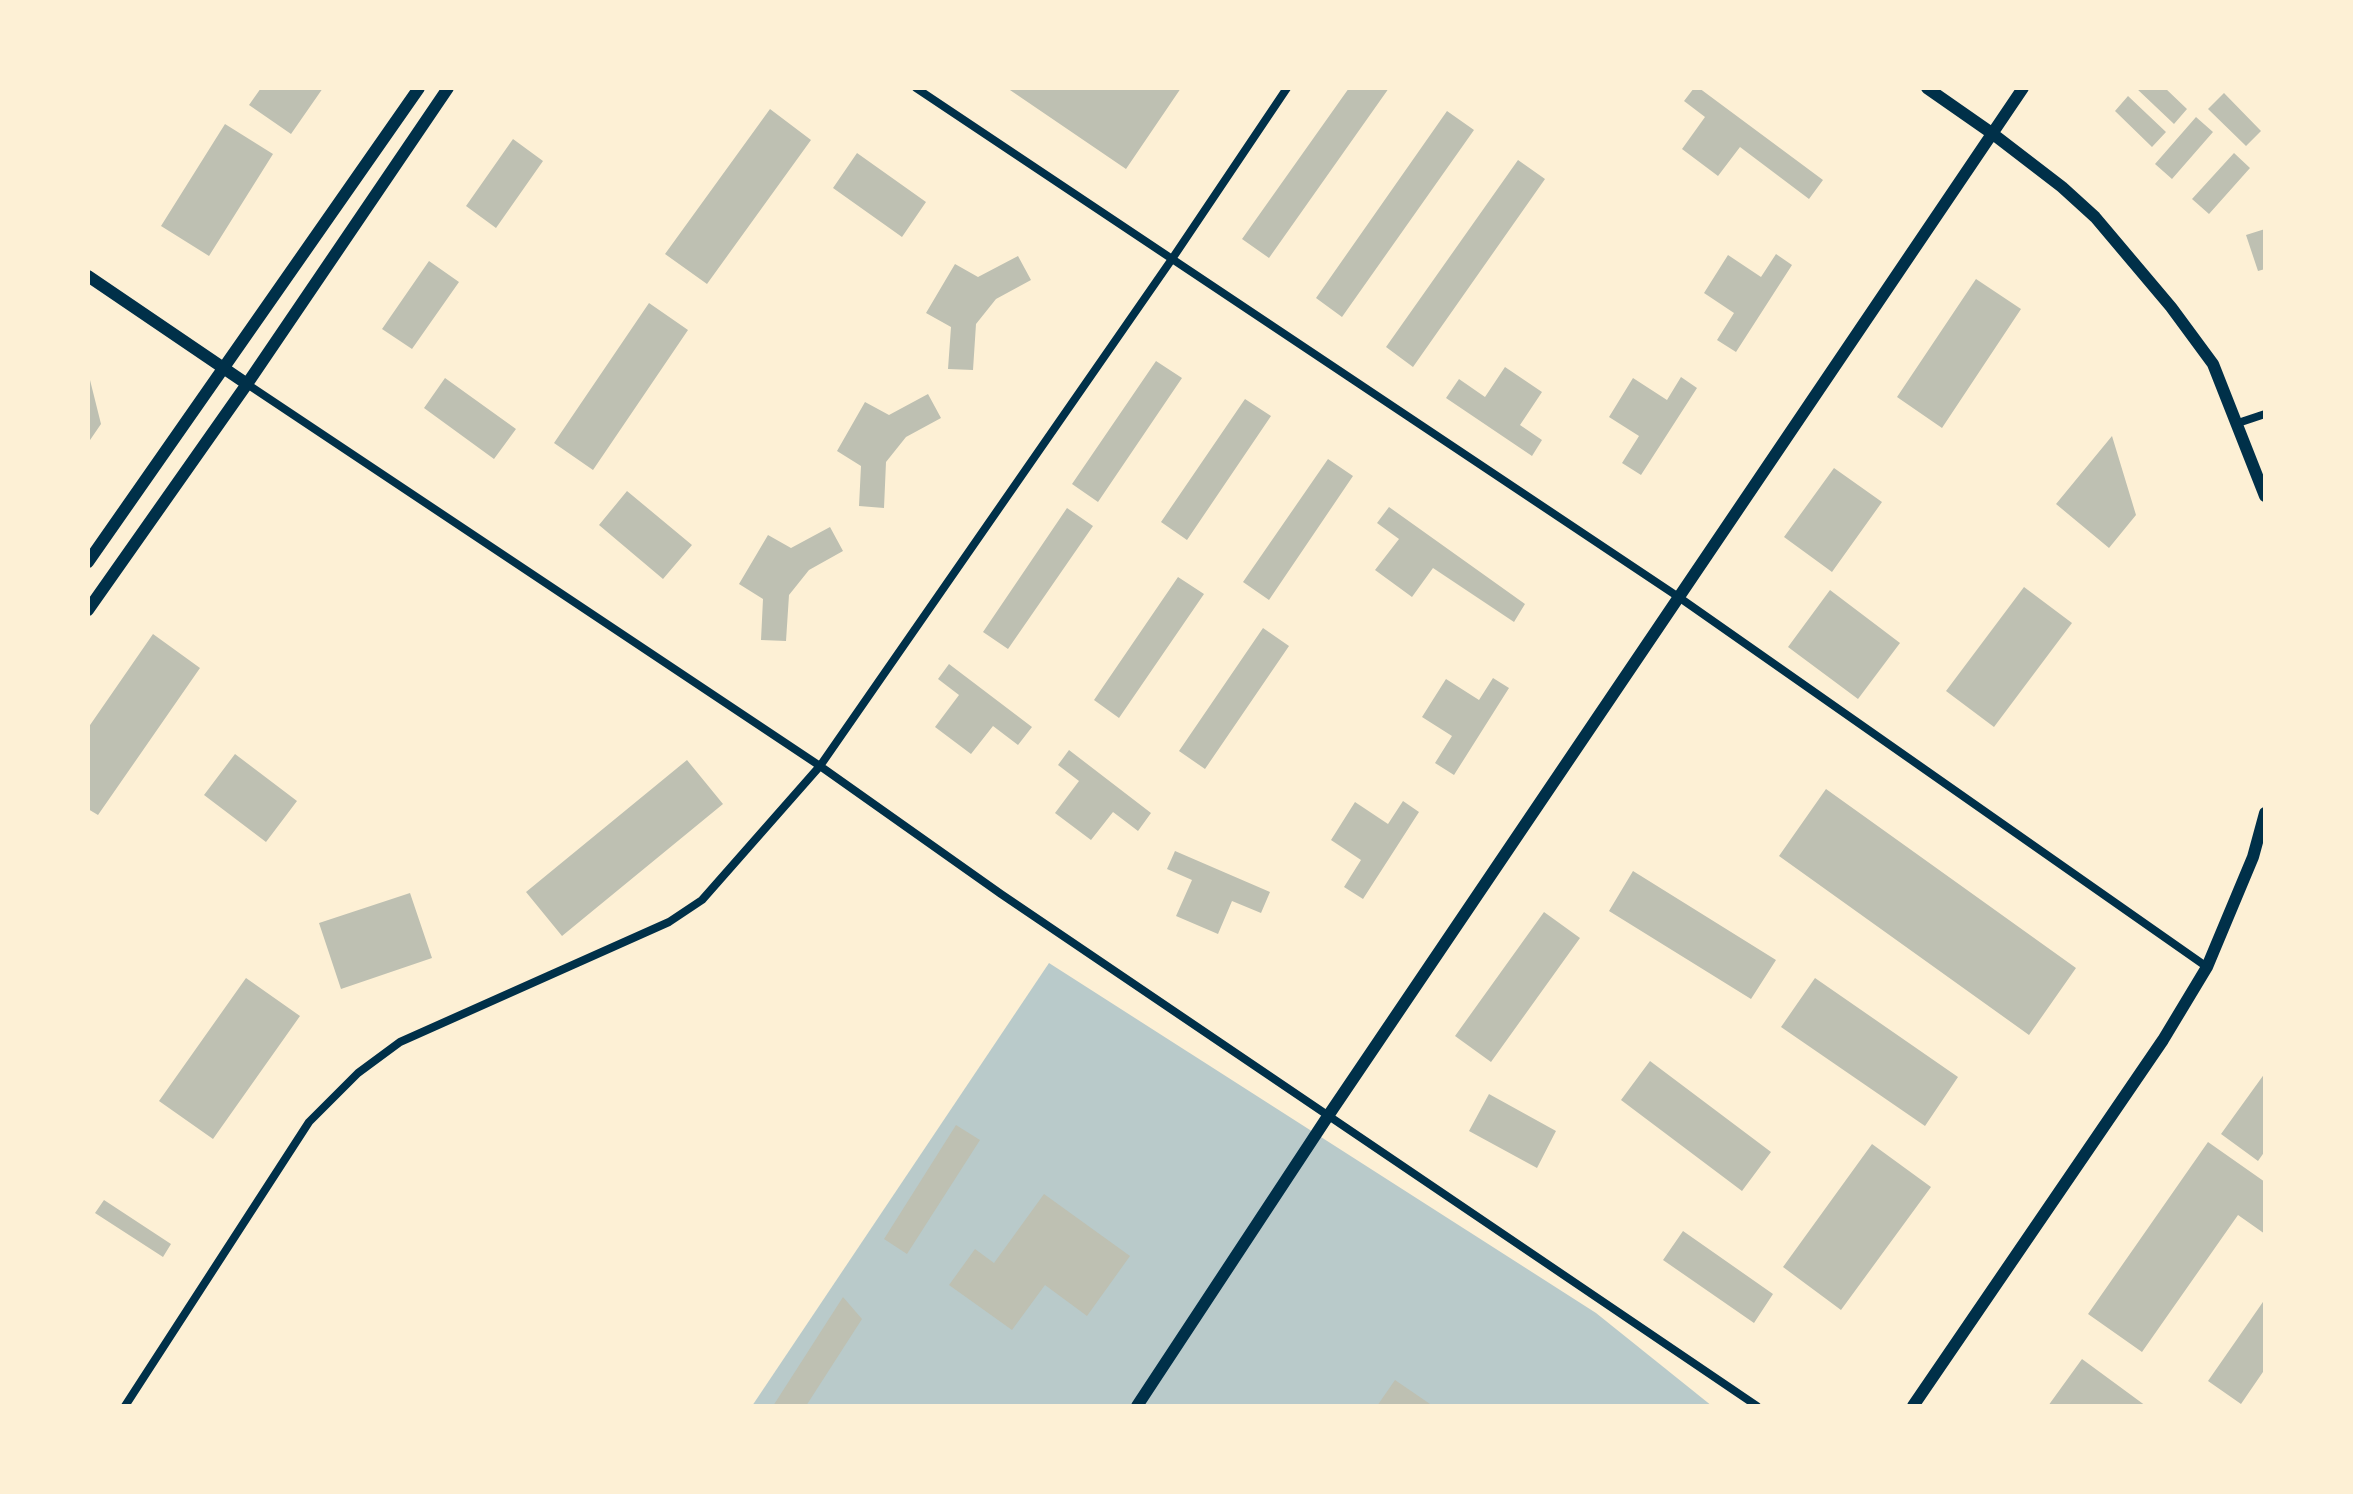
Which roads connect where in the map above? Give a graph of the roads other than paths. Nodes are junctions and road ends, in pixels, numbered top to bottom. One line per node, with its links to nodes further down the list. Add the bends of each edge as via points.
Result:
1 (419, 88): 10 (street)
2 (448, 88): 11 (street)
3 (916, 88): 8 (street)
4 (1287, 88): 8 (street)
5 (1927, 88): 7 (street)
6 (2023, 88): 7 (street)
7 (1993, 134): 13 (street, via 2095,217 2213,364); 16 (street)
8 (1172, 259): 16 (street); 18 (street)
9 (88, 276): 10 (street)
10 (224, 368): 11 (street); 15 (street)
11 (247, 384): 17 (street); 18 (street)
12 (2265, 414): 13 (street)
13 (2238, 423): 14 (street)
14 (2265, 496)
15 (88, 562)
16 (1680, 598): 20 (street); 21 (street)
17 (88, 610)
18 (820, 766): 21 (street); 22 (street, via 702,900 669,922 400,1042 358,1073 309,1122)
19 (2265, 813): 20 (street, via 2253,857)
20 (2207, 967): 25 (street, via 2163,1040)
21 (1328, 1116): 23 (street); 24 (street)
22 (125, 1406)
23 (1137, 1406)
24 (1757, 1406)
25 (1913, 1406)

